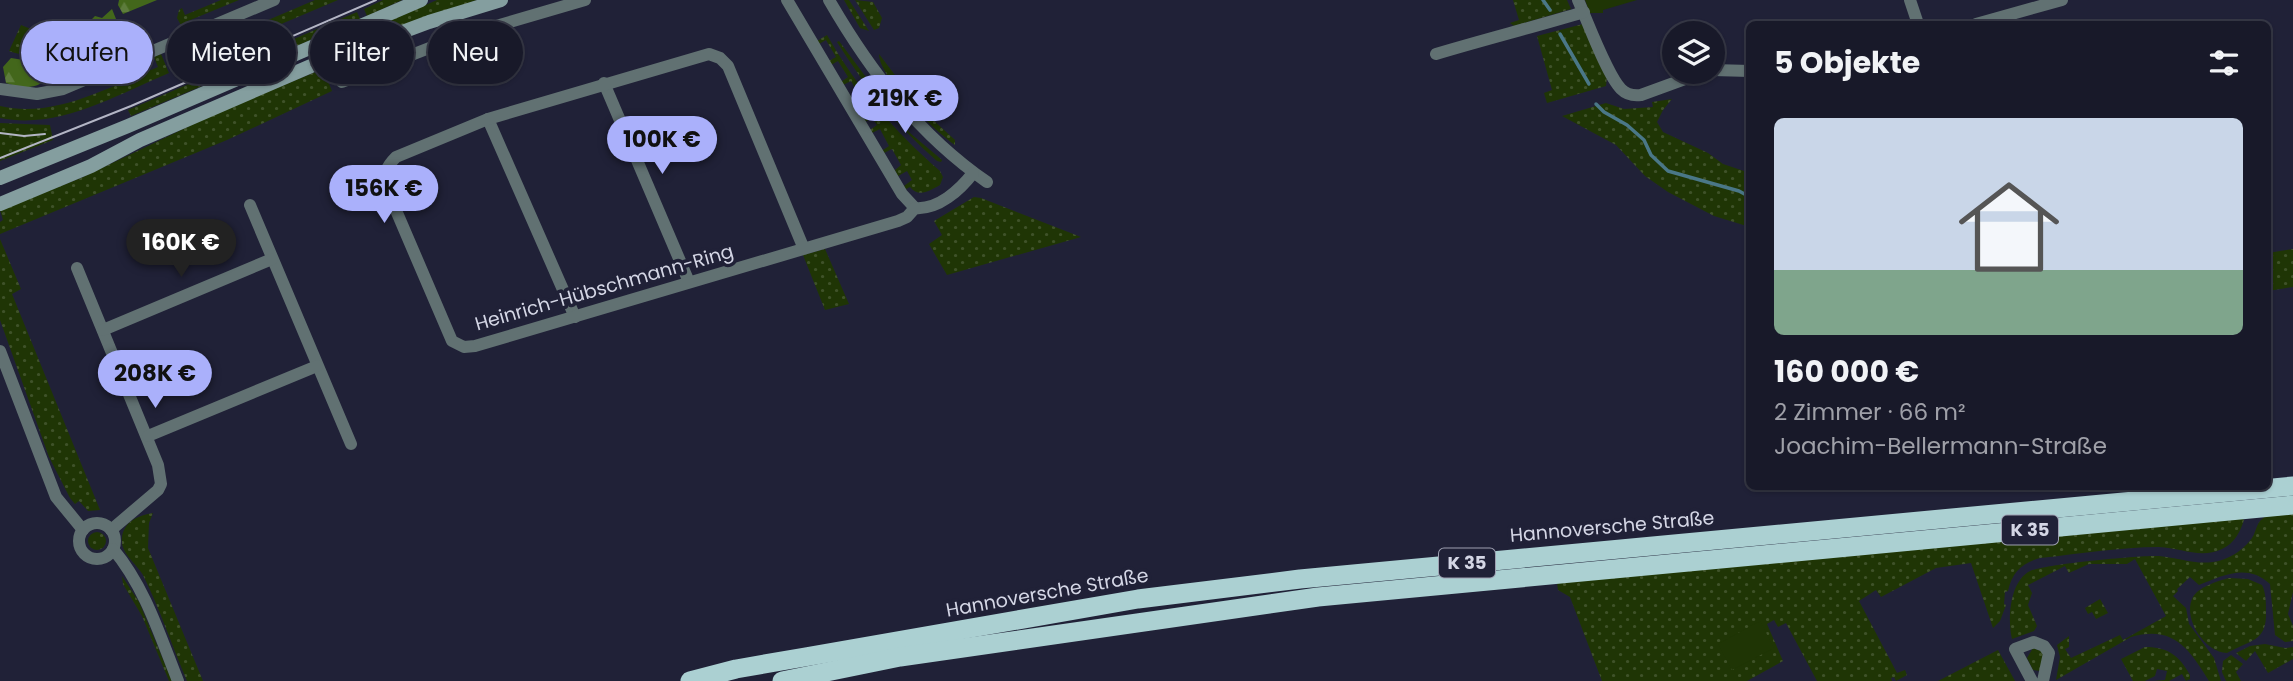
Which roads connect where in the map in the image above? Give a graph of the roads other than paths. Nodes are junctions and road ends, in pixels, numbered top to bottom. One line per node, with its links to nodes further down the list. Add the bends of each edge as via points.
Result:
1 (274, 0): 18 (street, via 57,91 27,94)
2 (421, 0): 21 (main road)
3 (501, 0): 23 (main road, via 311,66)
4 (585, 0): 12 (street)
5 (787, 0): 25 (street, via 902,194)
6 (829, 0): 20 (street, via 860,50 913,119)
7 (1910, 0): 10 (street)
8 (2062, 0): 11 (street)
9 (1581, 6): 13 (street, via 1520,32 1506,32); 17 (street, via 1620,88 1641,95)
10 (1916, 21)
11 (1987, 21)
12 (414, 54)
13 (1436, 54)
14 (1725, 70): 15 (street)
15 (1746, 71)
16 (604, 83): 19 (street, Heinrich-Hübschmann-Ring); 26 (street, Heinrich-Hübschmann-Ring, via 709,54 720,58 728,66); 29 (street)
17 (1671, 84)
18 (0, 89)
19 (488, 119): 30 (street); 30 (street, Heinrich-Hübschmann-Ring, via 396,157 384,176 452,341 475,346)
20 (973, 173): 22 (street); 25 (street, Heinrich-Hübschmann-Ring, via 940,202)
21 (0, 178)
22 (987, 182)
23 (0, 204)
24 (250, 205): 27 (street)
25 (915, 208): 26 (street, Heinrich-Hübschmann-Ring, via 898,221)
26 (804, 248): 29 (street, Heinrich-Hübschmann-Ring)
27 (272, 259): 31 (street); 33 (street)
28 (77, 268): 31 (street)
29 (690, 282): 30 (street, Heinrich-Hübschmann-Ring)
30 (575, 317)
31 (103, 330): 34 (street)
32 (0, 351): 40 (street, via 56,497)
33 (317, 366): 34 (street); 35 (street)
34 (148, 436): 41 (street, via 161,484)
35 (351, 444)
36 (2293, 486): 37 (highway, Hannoversche Straße / K 35)
37 (2271, 488)
38 (2250, 490): 44 (highway, Hannoversche Straße / K 35, via 1300,579 1138,599)
39 (2293, 505): 45 (highway, Hannoversche Straße / K 35, via 1318,597 900,657)
40 (83, 530): 41 (street, via 97,524); 42 (street, via 80,544 90,557 106,557)
41 (111, 530): 42 (street)
42 (113, 549): 43 (street, via 134,577)
43 (178, 681)
44 (690, 681)
45 (782, 681)
46 (2032, 681): 47 (street, via 2015,649 2034,642 2049,653)
47 (2043, 681)

